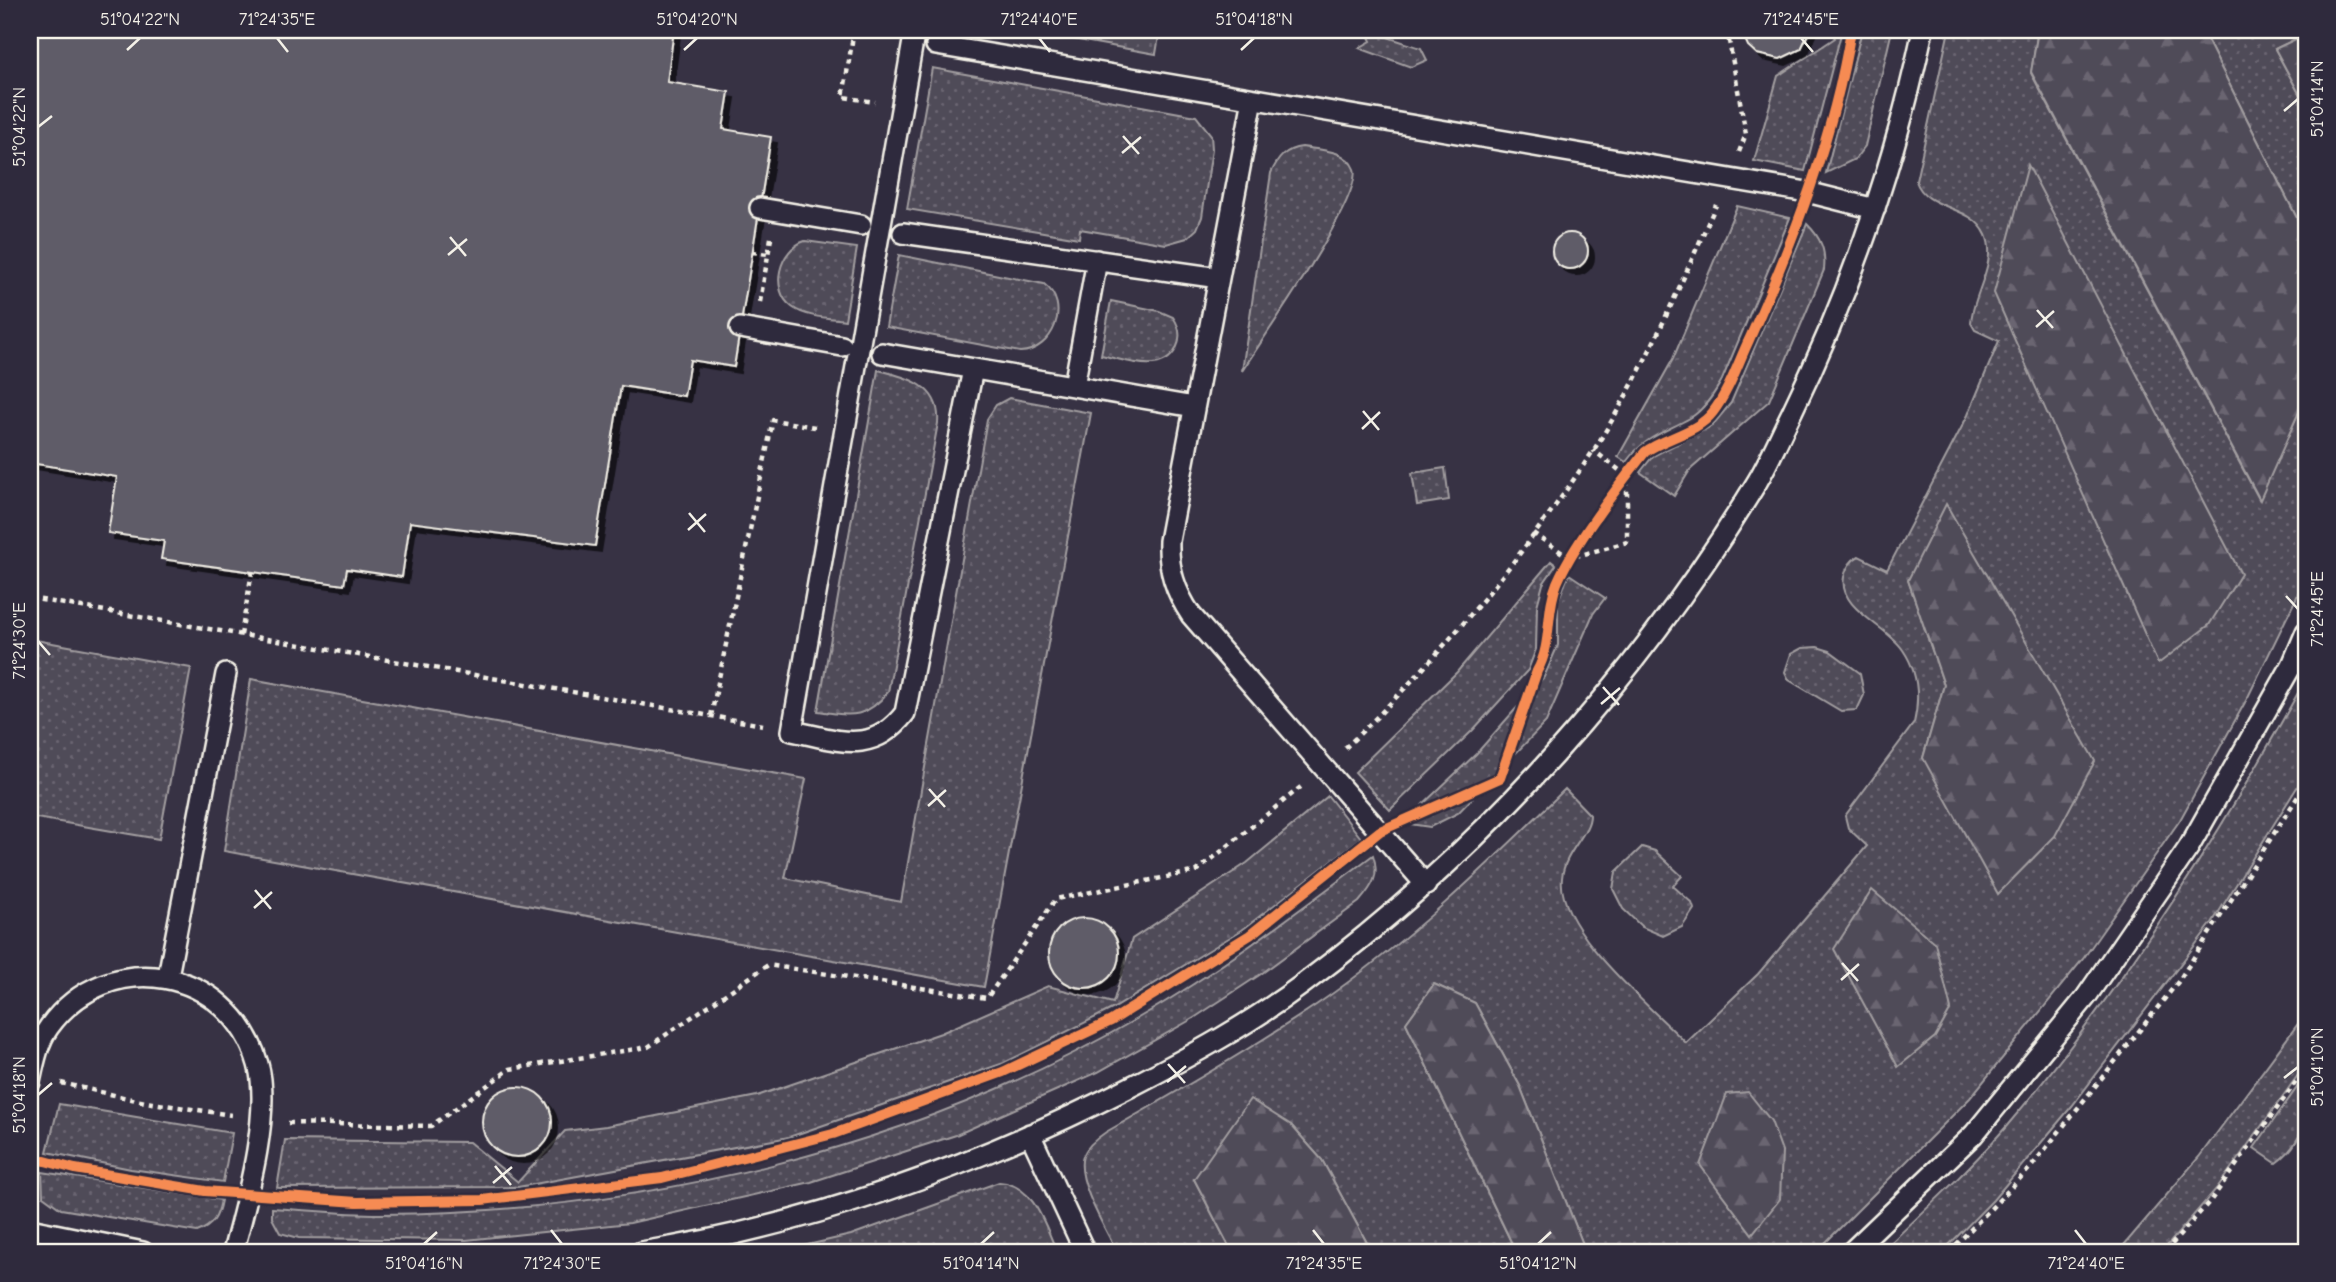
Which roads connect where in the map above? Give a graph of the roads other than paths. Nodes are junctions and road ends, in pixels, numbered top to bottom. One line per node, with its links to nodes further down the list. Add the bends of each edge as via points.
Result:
1 (915, 30): 14 (lane, via 792,731 856,743 888,733 905,713)
2 (1923, 30): 5 (lane)
3 (936, 45): 4 (lane)
4 (1253, 99): 5 (lane, via 1807,192); 10 (lane)
5 (1875, 209): 19 (lane, via 1815,364 1758,479 1647,645 1534,778)
6 (768, 210): 7 (lane)
7 (861, 225)
8 (903, 233): 9 (lane)
9 (1097, 260): 10 (lane); 15 (lane)
10 (1219, 278): 16 (lane)
11 (748, 329): 12 (lane)
12 (842, 346)
13 (881, 353): 14 (lane)
14 (973, 369): 15 (lane)
15 (1074, 386): 16 (lane)
16 (1194, 407): 19 (lane, via 1169,541 1173,583 1191,615)
17 (2306, 632): 28 (lane, via 2292,666 2189,847 2086,997 1974,1133)
18 (226, 674): 20 (lane)
19 (1426, 885): 22 (lane, via 1300,987 1201,1050)
20 (168, 976): 21 (lane, via 114,981 62,1010 47,1029); 25 (lane, via 214,999 232,1017 248,1041 262,1084 248,1194)
21 (30, 1079)
22 (1030, 1134): 26 (lane, via 929,1177 813,1215); 27 (lane)
23 (30, 1229): 24 (lane)
24 (143, 1252)
25 (233, 1252)
26 (641, 1252)
27 (1085, 1252)
28 (1851, 1252)

